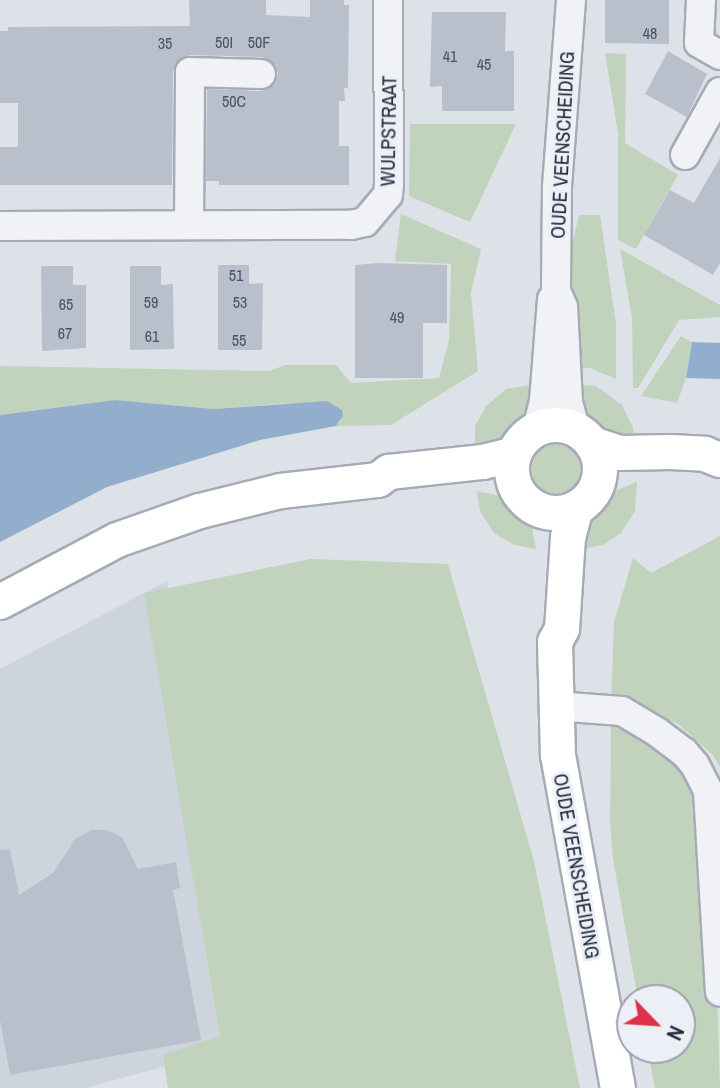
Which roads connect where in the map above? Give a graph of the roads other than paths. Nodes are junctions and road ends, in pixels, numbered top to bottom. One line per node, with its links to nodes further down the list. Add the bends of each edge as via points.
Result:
1 (388, 0): 8 (street, WULPSTRAAT, via 389,184 377,212 351,225)
2 (571, 0): 10 (street, OUDE VEENSCHEIDING, via 557,188)
3 (701, 0): 4 (street, via 699,43)
4 (720, 55)
5 (261, 74): 8 (street, via 190,72)
6 (720, 92): 7 (street)
7 (685, 155)
8 (189, 225): 9 (street, WULPSTRAAT)
9 (0, 226)
10 (556, 291): 11 (street, OUDE VEENSCHEIDING, via 550,305 544,401); 12 (street, OUDE VEENSCHEIDING, via 563,307 568,402)
11 (537, 429): 12 (main road, via 556,425); 13 (main road)
12 (584, 436): 14 (main road, via 620,453 705,454); 16 (main road, via 600,466)
13 (514, 454): 15 (main road, via 389,472); 17 (main road, via 512,472)
14 (718, 460): 16 (main road, via 704,469 621,478)
15 (378, 480): 17 (main road, via 389,485 483,485); 18 (main road, via 264,494 172,519 76,560)
16 (586, 498): 17 (main road, via 556,513); 19 (main road, OUDE VEENSCHEIDING, via 568,537 562,629)
17 (526, 499): 19 (main road, OUDE VEENSCHEIDING, via 544,549 548,630)
18 (0, 602)
19 (555, 642): 20 (main road, OUDE VEENSCHEIDING)
20 (555, 706): 21 (street, via 622,711 666,738 695,765 708,791); 22 (main road, OUDE VEENSCHEIDING, via 566,813)
21 (720, 992)
22 (618, 1088)

